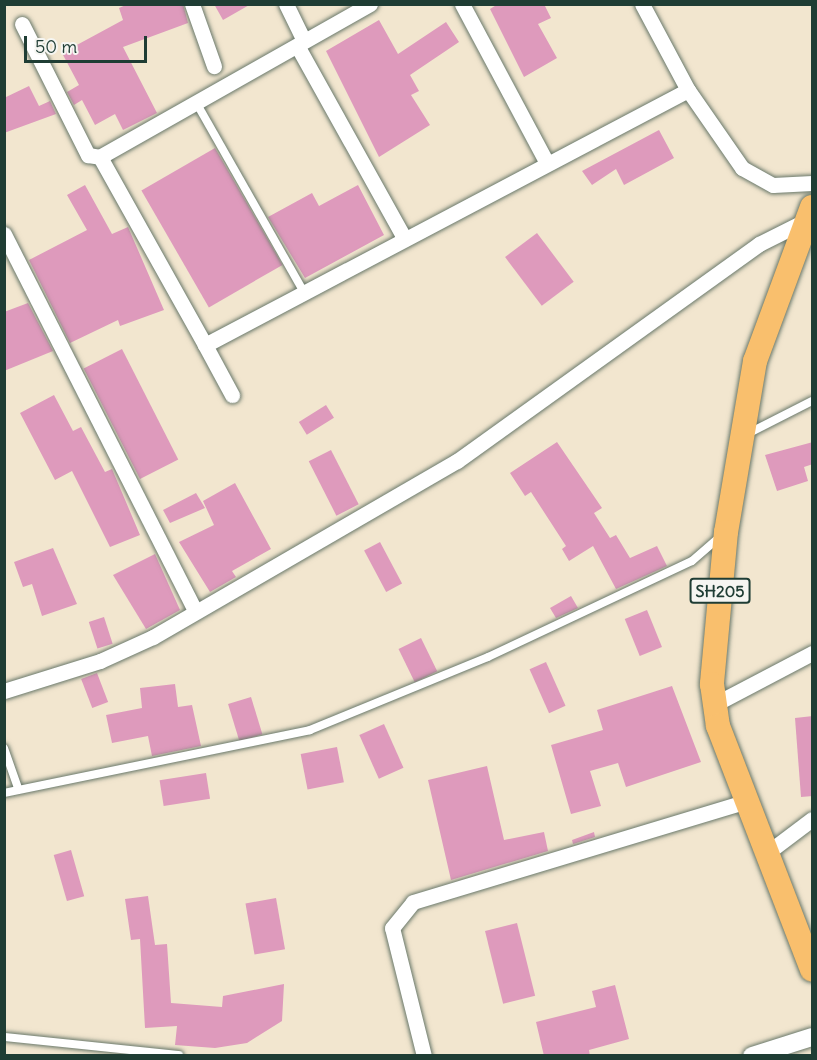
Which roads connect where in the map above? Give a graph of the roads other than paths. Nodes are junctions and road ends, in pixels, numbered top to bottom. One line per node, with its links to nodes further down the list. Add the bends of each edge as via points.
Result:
1 (192, 4): 8 (street)
2 (286, 4): 7 (street)
3 (370, 4): 7 (street)
4 (462, 4): 12 (street)
5 (642, 4): 9 (street)
6 (22, 24): 11 (street, via 88,155)
7 (301, 44): 10 (street); 16 (street)
8 (214, 66)
9 (688, 90): 12 (street); 13 (street, via 742,168 773,185)
10 (197, 104): 11 (street); 17 (lane)
11 (100, 157): 18 (street)
12 (547, 163): 16 (street)
13 (813, 183)
14 (808, 214): 21 (main road, SH205, via 761,335); 23 (street, via 725,268 509,429)
15 (4, 234): 23 (street)
16 (404, 238): 17 (street)
17 (304, 292): 18 (street)
18 (205, 345): 19 (street)
19 (232, 395)
20 (813, 401): 21 (lane)
21 (743, 435): 22 (main road, SH205)
22 (726, 532): 26 (main road, SH205, via 712,684); 28 (lane, via 692,561 488,657 310,730)
23 (195, 611): 25 (street, via 119,653)
24 (813, 653): 26 (street)
25 (4, 691)
26 (715, 704): 30 (main road, SH205)
27 (4, 748): 28 (lane)
28 (18, 788): 29 (lane)
29 (4, 793)
30 (747, 801): 32 (main road, SH205); 37 (street, via 413,902 392,928)
31 (813, 819): 32 (street)
32 (768, 853): 33 (main road, SH205)
33 (813, 970)
34 (4, 1037): 36 (lane)
35 (813, 1037): 38 (street)
36 (179, 1055)
37 (424, 1056)
38 (752, 1056)

